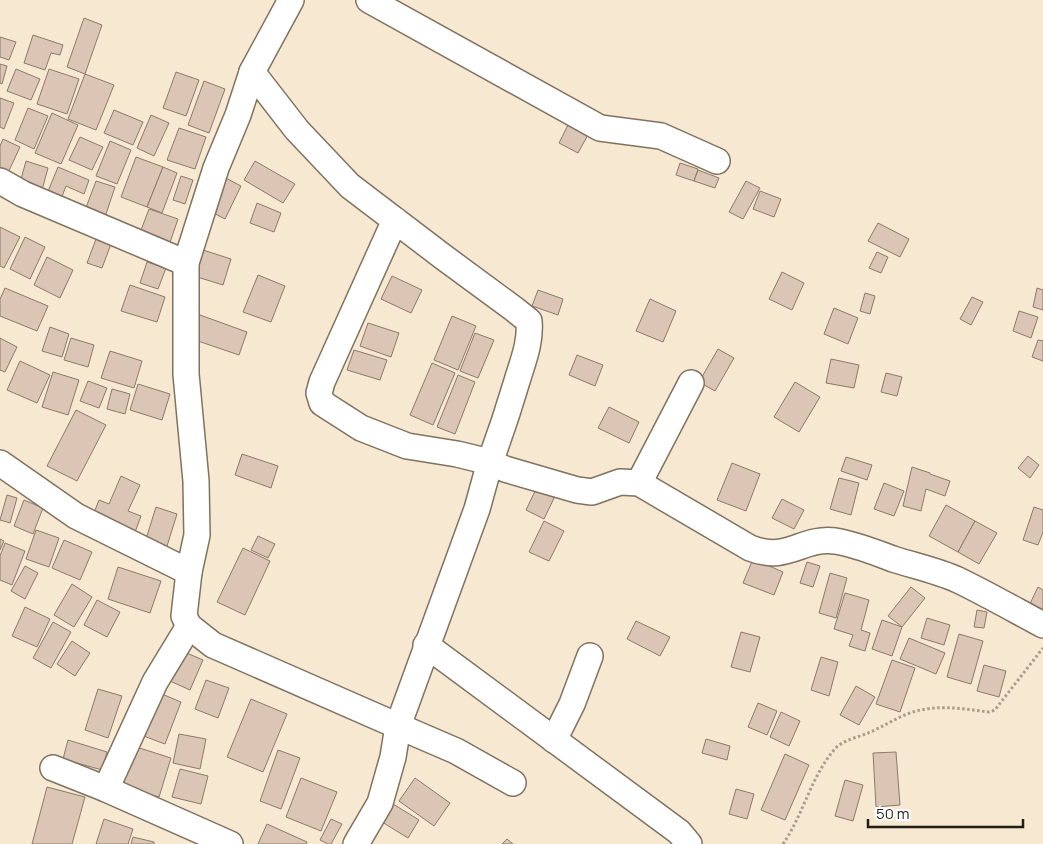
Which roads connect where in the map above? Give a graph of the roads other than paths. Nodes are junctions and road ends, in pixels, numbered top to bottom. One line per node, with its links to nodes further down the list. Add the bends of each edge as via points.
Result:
1 (291, 0): 3 (street)
2 (369, 0): 4 (street, via 600,128 661,136)
3 (252, 72): 6 (street, via 297,130 350,186); 7 (street, via 216,168)
4 (717, 161)
5 (0, 182): 7 (street)
6 (395, 220): 9 (street, via 529,321 530,335 524,358); 9 (street, via 322,382 319,393 322,403 361,428 407,446)
7 (186, 263): 12 (street, via 186,374 196,481 197,535)
8 (691, 383): 11 (street)
9 (490, 462): 11 (street, via 577,490 592,492 620,482); 15 (street, via 477,509)
10 (0, 463): 12 (street, via 76,516)
11 (639, 483): 13 (street, via 760,552 771,554 814,542 833,541 859,547 957,580)
12 (189, 572): 14 (street, via 184,616)
13 (1043, 625)
14 (189, 626): 17 (street, via 213,645); 21 (street, via 156,682)
15 (426, 645): 17 (street); 18 (street)
16 (590, 656): 18 (street)
17 (398, 726): 20 (street, via 456,751); 23 (street, via 380,803)
18 (554, 740): 24 (street, via 679,832)
19 (53, 768): 21 (street)
20 (513, 783)
21 (106, 789): 22 (street)
22 (230, 844)
23 (356, 844)
24 (689, 844)

